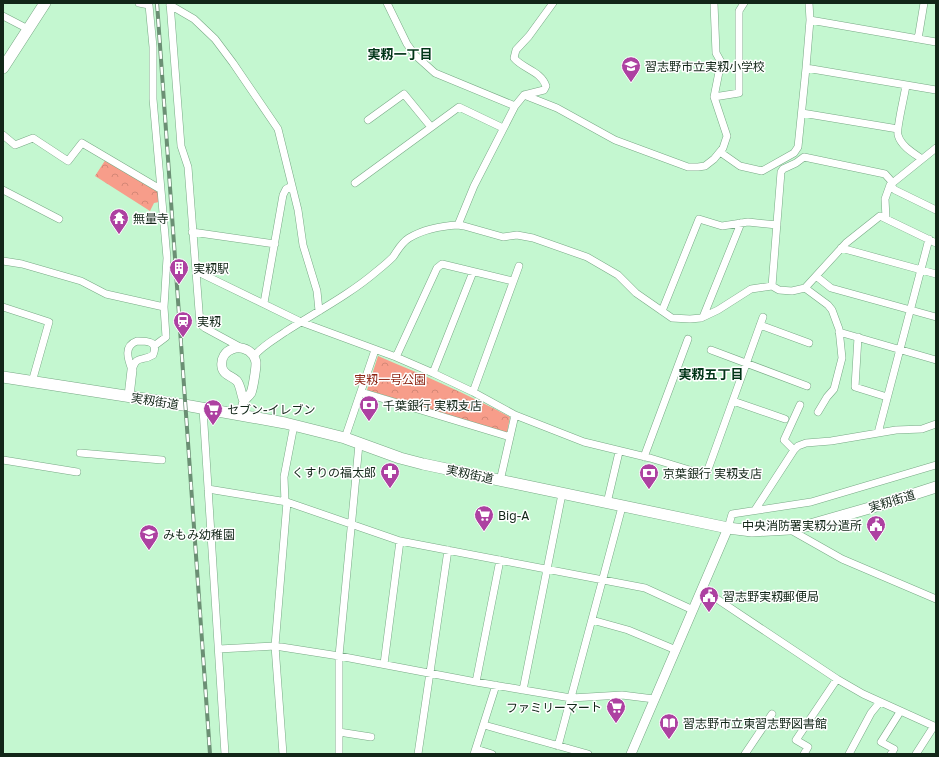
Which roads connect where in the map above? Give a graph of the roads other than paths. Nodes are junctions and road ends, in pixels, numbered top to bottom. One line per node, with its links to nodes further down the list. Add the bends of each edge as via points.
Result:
1 (45, 3): 12 (main road)
2 (139, 3): 36 (street, via 149,5)
3 (387, 3): 21 (street, via 406,44 435,73)
4 (553, 3): 19 (street, via 516,50 514,58 518,64 527,67 544,80 546,86 544,90)
5 (714, 3): 20 (street, via 716,53 721,62)
6 (744, 3): 20 (street, via 739,11 739,93)
7 (809, 3): 11 (street)
8 (924, 3): 13 (street)
9 (170, 4): 35 (street, via 194,19 215,39 278,129); 44 (street, via 181,146 188,167)
10 (3, 16): 12 (street)
11 (810, 20): 13 (street); 16 (street)
12 (28, 29): 15 (main road)
13 (918, 39): 14 (street)
14 (936, 42)
15 (5, 62)
16 (806, 68): 17 (street); 22 (street)
17 (906, 85): 18 (street); 26 (street)
18 (936, 90)
19 (524, 95): 21 (street); 29 (street, via 557,108 615,140 688,167 705,166)
20 (714, 97): 29 (street, via 726,136)
21 (514, 106): 25 (street)
22 (802, 112): 26 (street); 30 (street, via 798,147)
23 (368, 120): 24 (street, via 404,94)
24 (431, 127): 25 (street, via 459,107); 33 (street)
25 (503, 128): 42 (street)
26 (898, 130): 31 (street, via 901,142)
27 (3, 135): 36 (street, via 15,145 32,138 68,161 82,143)
28 (936, 148): 31 (street)
29 (720, 152): 30 (street, via 740,166 762,171)
30 (794, 153): 32 (street)
31 (922, 159): 34 (street)
32 (800, 160): 34 (street, via 804,157 885,174); 43 (street, via 783,168)
33 (355, 183)
34 (891, 184): 38 (street, via 895,190); 39 (street, via 885,199)
35 (292, 186): 47 (street, via 286,189 283,195); 63 (street, via 303,245 317,291)
36 (160, 189): 61 (street, via 166,258)
37 (3, 190): 40 (street)
38 (936, 210)
39 (886, 218): 45 (street); 48 (street, via 880,216)
40 (59, 219)
41 (740, 223): 43 (street); 64 (street, via 722,226 699,219); 65 (street)
42 (458, 225): 63 (street, via 425,230 407,239 366,281); 64 (street, via 503,237 533,238 587,258 618,274 636,293)
43 (777, 225): 57 (street)
44 (192, 232): 47 (street); 52 (street)
45 (929, 239): 46 (street); 51 (street)
46 (936, 243)
47 (274, 244): 59 (street)
48 (842, 248): 51 (street); 55 (street)
49 (3, 261): 61 (street, via 81,281 106,294)
50 (519, 266): 56 (street)
51 (921, 270): 54 (street); 62 (street)
52 (196, 271): 59 (street); 75 (street, via 200,324)
53 (473, 272): 56 (street); 80 (street, via 442,264 437,268); 84 (street)
54 (936, 274)
55 (816, 276): 58 (street); 62 (street, via 832,288)
56 (513, 281): 89 (street)
57 (772, 286): 58 (street, via 779,290 792,291); 65 (street, via 751,290)
58 (805, 288): 70 (street, via 832,310)
59 (264, 303): 68 (street)
60 (3, 306): 86 (street, via 49,322)
61 (164, 307): 74 (street, via 166,337)
62 (910, 310): 67 (street); 78 (street)
63 (319, 311): 68 (street)
64 (662, 312): 65 (street, via 672,318)
65 (703, 317)
66 (763, 317): 69 (street)
67 (936, 317)
68 (301, 322): 76 (street); 79 (street, via 260,349)
69 (760, 325): 73 (street); 82 (street)
70 (839, 332): 71 (street); 96 (street, via 842,358 834,389)
71 (858, 337): 78 (street); 91 (street, via 855,387)
72 (688, 339): 109 (street)
73 (809, 343)
74 (154, 346): 83 (street, via 153,355 137,360); 83 (street, via 151,342 137,341 128,346)
75 (240, 347): 79 (street, via 250,351); 92 (street, via 228,350 221,366 239,385)
76 (375, 350): 80 (street); 88 (street)
77 (711, 350): 82 (street)
78 (900, 350): 81 (street); 91 (street)
79 (254, 356): 92 (street, via 256,363 251,393)
80 (396, 357): 84 (street)
81 (936, 360)
82 (746, 364): 87 (street); 93 (street)
83 (132, 370): 90 (street)
84 (433, 373): 89 (street)
85 (3, 377): 86 (main road, 実籾街道)
86 (32, 382): 90 (main road, 実籾街道)
87 (807, 386)
88 (361, 392): 103 (street); 104 (street)
89 (473, 392): 98 (street)
90 (129, 396): 95 (main road, 実籾街道)
91 (887, 397): 102 (street)
92 (244, 401): 97 (street)
93 (733, 401): 99 (street); 109 (street, via 706,475)
94 (800, 405): 106 (street, via 784,440)
95 (203, 409): 97 (main road, 実籾街道); 116 (street)
96 (818, 412)
97 (241, 415): 101 (main road, 実籾街道)
98 (515, 415): 103 (street); 107 (street, via 584,442)
99 (785, 419)
100 (936, 424): 102 (street, via 922,429)
101 (294, 425): 104 (main road, 実籾街道); 118 (street, via 284,477)
102 (878, 433): 106 (street, via 831,442 802,444)
103 (510, 437): 114 (street)
104 (345, 438): 105 (main road, 実籾街道)
105 (359, 444): 114 (main road, 実籾街道, via 423,464); 122 (street)
106 (794, 450): 121 (street)
107 (619, 452): 109 (street); 119 (street)
108 (80, 453): 111 (street)
109 (644, 457)
110 (3, 460): 113 (street)
111 (162, 460)
112 (936, 465): 121 (street, via 811,502)
113 (77, 472)
114 (500, 481): 117 (main road, 実籾街道)
115 (936, 487): 124 (main road, 実籾街道)
116 (208, 488): 118 (street); 135 (street)
117 (562, 494): 119 (main road, 実籾街道); 128 (street)
118 (286, 502): 122 (street); 134 (street)
119 (607, 503): 120 (main road, 実籾街道)
120 (622, 506): 123 (main road, 実籾街道); 129 (street)
121 (755, 510): 123 (street, via 732,514)
122 (351, 523): 125 (street); 137 (street)
123 (728, 528): 124 (main road, 実籾街道, via 752,531); 130 (street)
124 (789, 529): 131 (street, via 842,559)
125 (400, 541): 126 (street); 138 (street)
126 (448, 550): 127 (street); 139 (street)
127 (500, 560): 128 (street); 141 (street)
128 (547, 569): 129 (street); 143 (street)
129 (603, 580): 132 (street, via 645,588); 133 (street)
130 (702, 589): 132 (street); 140 (street)
131 (936, 599)
132 (693, 610): 136 (street)
133 (592, 620): 136 (street, via 628,630); 144 (street)
134 (275, 646): 135 (street); 137 (street); 156 (street)
135 (218, 649): 155 (street)
136 (676, 650): 145 (street)
137 (339, 656): 138 (street); 151 (street)
138 (384, 664): 139 (street)
139 (429, 673): 141 (street); 158 (street)
140 (837, 679): 146 (street); 163 (street, via 796,740 808,747)
141 (476, 682): 142 (street)
142 (496, 685): 143 (street); 149 (street)
143 (523, 690): 144 (street)
144 (571, 698): 145 (street, via 622,695); 153 (street)
145 (654, 699): 161 (street)
146 (880, 702): 147 (street); 164 (street, via 868,718)
147 (900, 712): 150 (street); 165 (street, via 881,742 894,749)
148 (772, 714): 162 (street)
149 (484, 725): 153 (street); 154 (street)
150 (935, 727): 166 (street)
151 (339, 732): 152 (street); 157 (street)
152 (371, 737)
153 (558, 746): 160 (street)
154 (475, 752): 159 (street)
155 (225, 754)
156 (283, 754)
157 (339, 754)
158 (418, 754)
159 (492, 754)
160 (588, 754)
161 (632, 754)
162 (745, 754)
163 (804, 754)
164 (849, 754)
165 (891, 754)
166 (916, 754)

